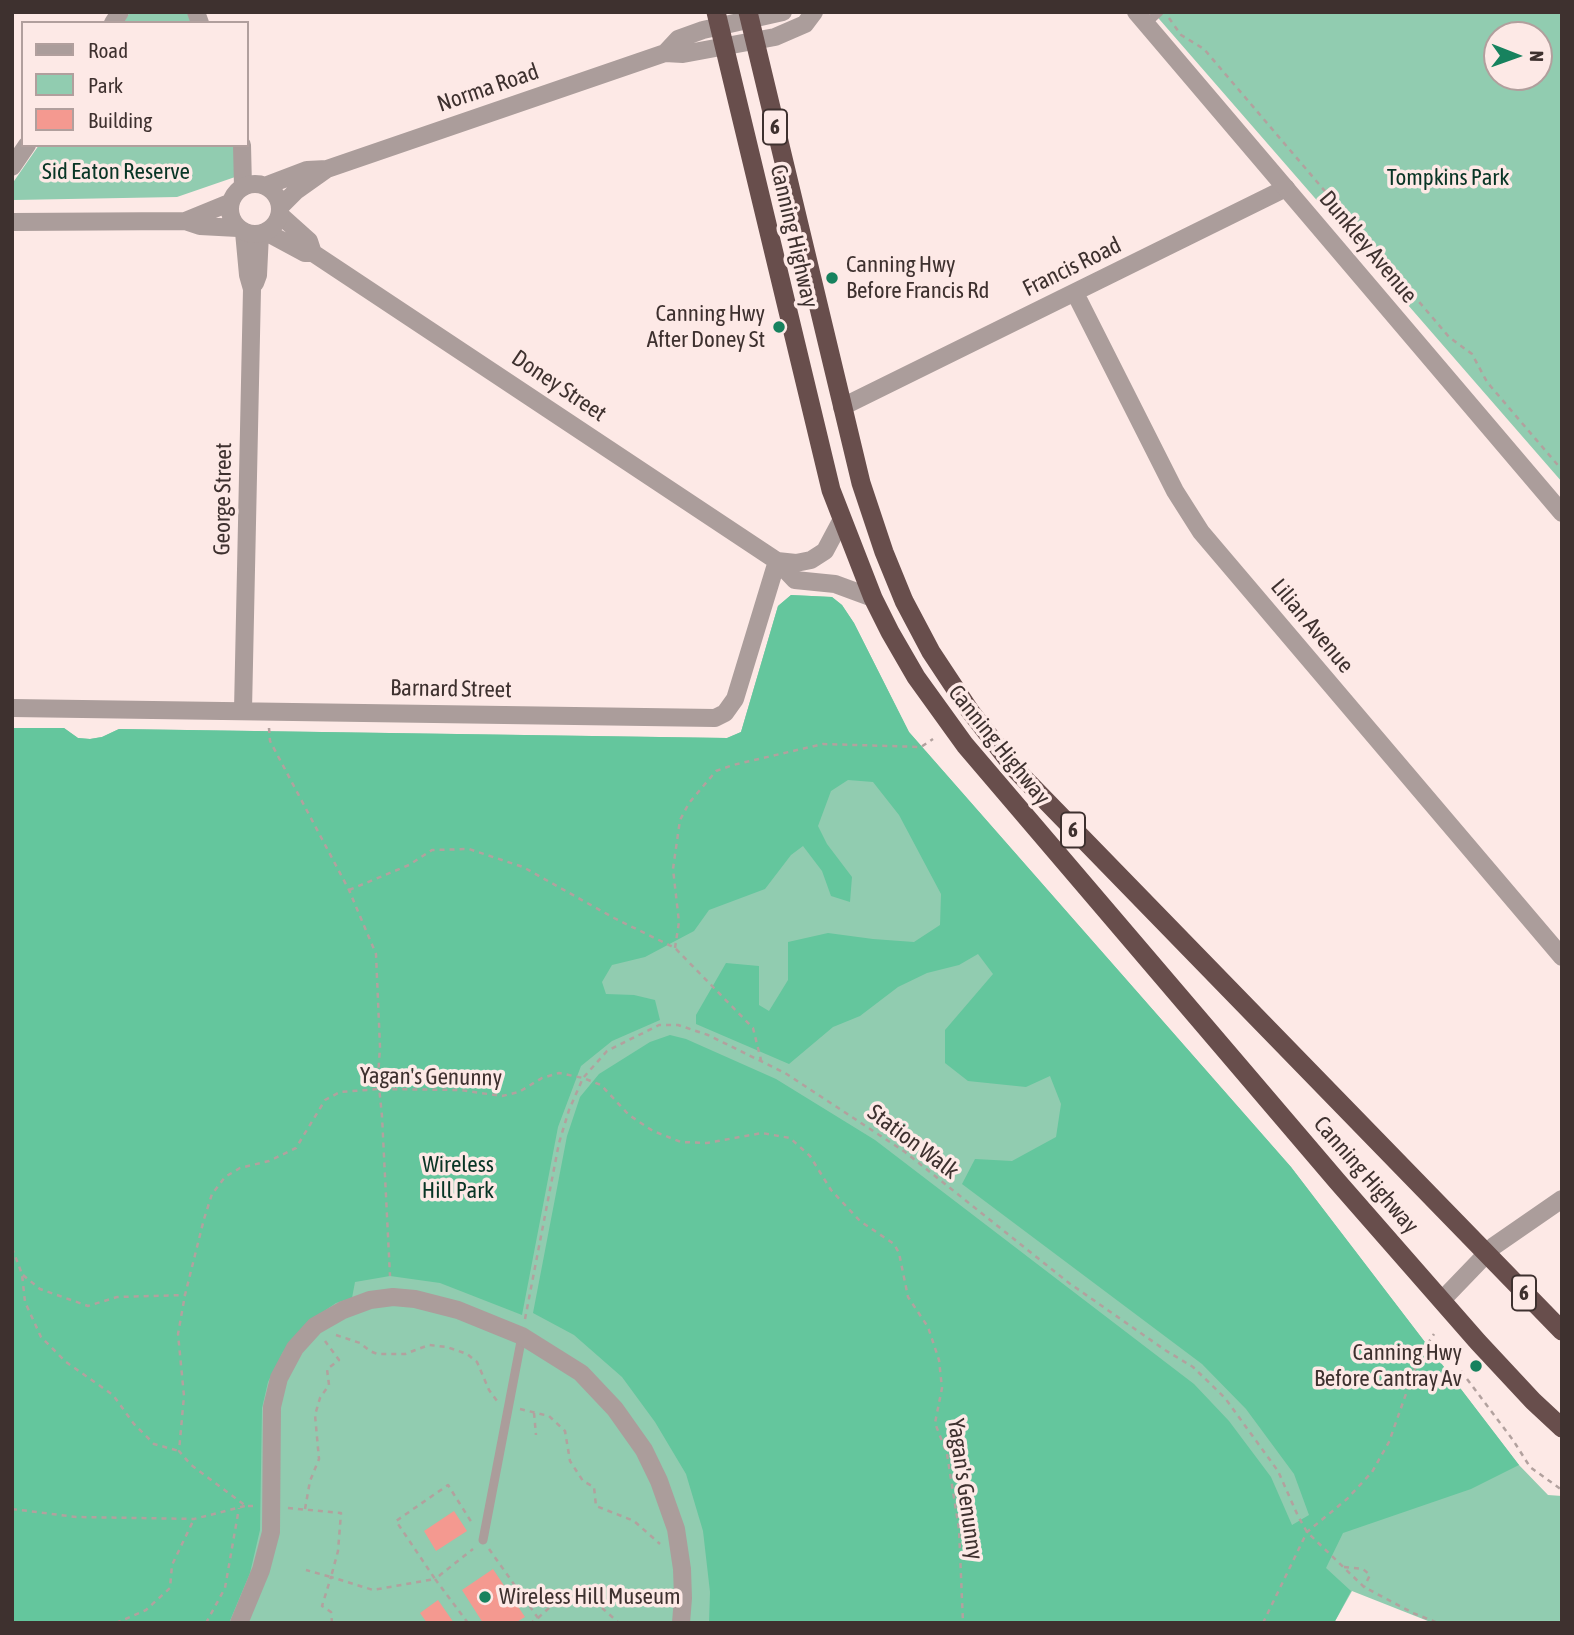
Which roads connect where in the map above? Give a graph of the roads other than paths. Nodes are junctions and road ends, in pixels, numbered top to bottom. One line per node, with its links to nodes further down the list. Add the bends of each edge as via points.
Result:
1 (783, 12): 3 (street)
2 (814, 12): 6 (street, via 805,24)
3 (748, 16): 5 (street, Norma Road); 6 (highway, Canning Highway / 6)
4 (1147, 16): 14 (street, Dunkley Avenue)
5 (717, 19): 7 (highway, Canning Highway / 6); 8 (street, Norma Road, via 678,39)
6 (755, 42): 7 (street, Norma Road); 22 (highway, Canning Highway / 6)
7 (724, 48): 8 (street, Norma Road); 24 (highway, Canning Highway / 6)
8 (665, 52): 12 (street, Norma Road)
9 (26, 147): 11 (street)
10 (245, 147): 13 (street)
11 (12, 167)
12 (327, 169): 13 (street, Norma Road); 16 (street, Norma Road)
13 (256, 185): 15 (street); 16 (street, via 274,192)
14 (1286, 188): 21 (street, Francis Road); 23 (street, Dunkley Avenue)
15 (229, 203): 17 (street); 19 (street, via 233,221)
16 (280, 210): 19 (street, via 272,228); 20 (street, Doney Street, via 309,242)
17 (185, 221): 18 (street); 19 (street)
18 (12, 222)
19 (252, 232): 20 (street, Doney Street); 28 (street, George Street, via 258,275 252,289)
20 (313, 253): 25 (street, Doney Street)
21 (1075, 292): 22 (street, Francis Road); 29 (street, Lilian Avenue, via 1175,491 1201,532)
22 (842, 407): 31 (highway, Canning Highway / 6, via 860,483 904,601 970,711 1049,805)
23 (1562, 513)
24 (841, 521): 25 (street, via 825,551 811,560); 26 (highway, Canning Highway / 6)
25 (777, 561): 26 (street, Doney Street, via 794,580 835,583); 28 (street, Barnard Street, via 735,699 715,718)
26 (873, 598): 32 (highway, Canning Highway / 6, via 916,677 965,745)
27 (12, 708): 28 (street, Barnard Street)
28 (243, 709)
29 (1562, 957)
30 (1562, 1199): 31 (street)
31 (1486, 1254): 32 (street); 33 (highway, Canning Highway / 6)
32 (1443, 1299): 35 (highway, Canning Highway / 6)
33 (1562, 1331)
34 (522, 1336): 36 (lane); 37 (street, via 458,1310 393,1297 343,1310 315,1326 295,1348 279,1378 272,1407 271,1532); 38 (street, via 581,1373 615,1409 643,1450 676,1529 682,1569)
35 (1562, 1428)
36 (483, 1540)
37 (239, 1623)
38 (681, 1623)

